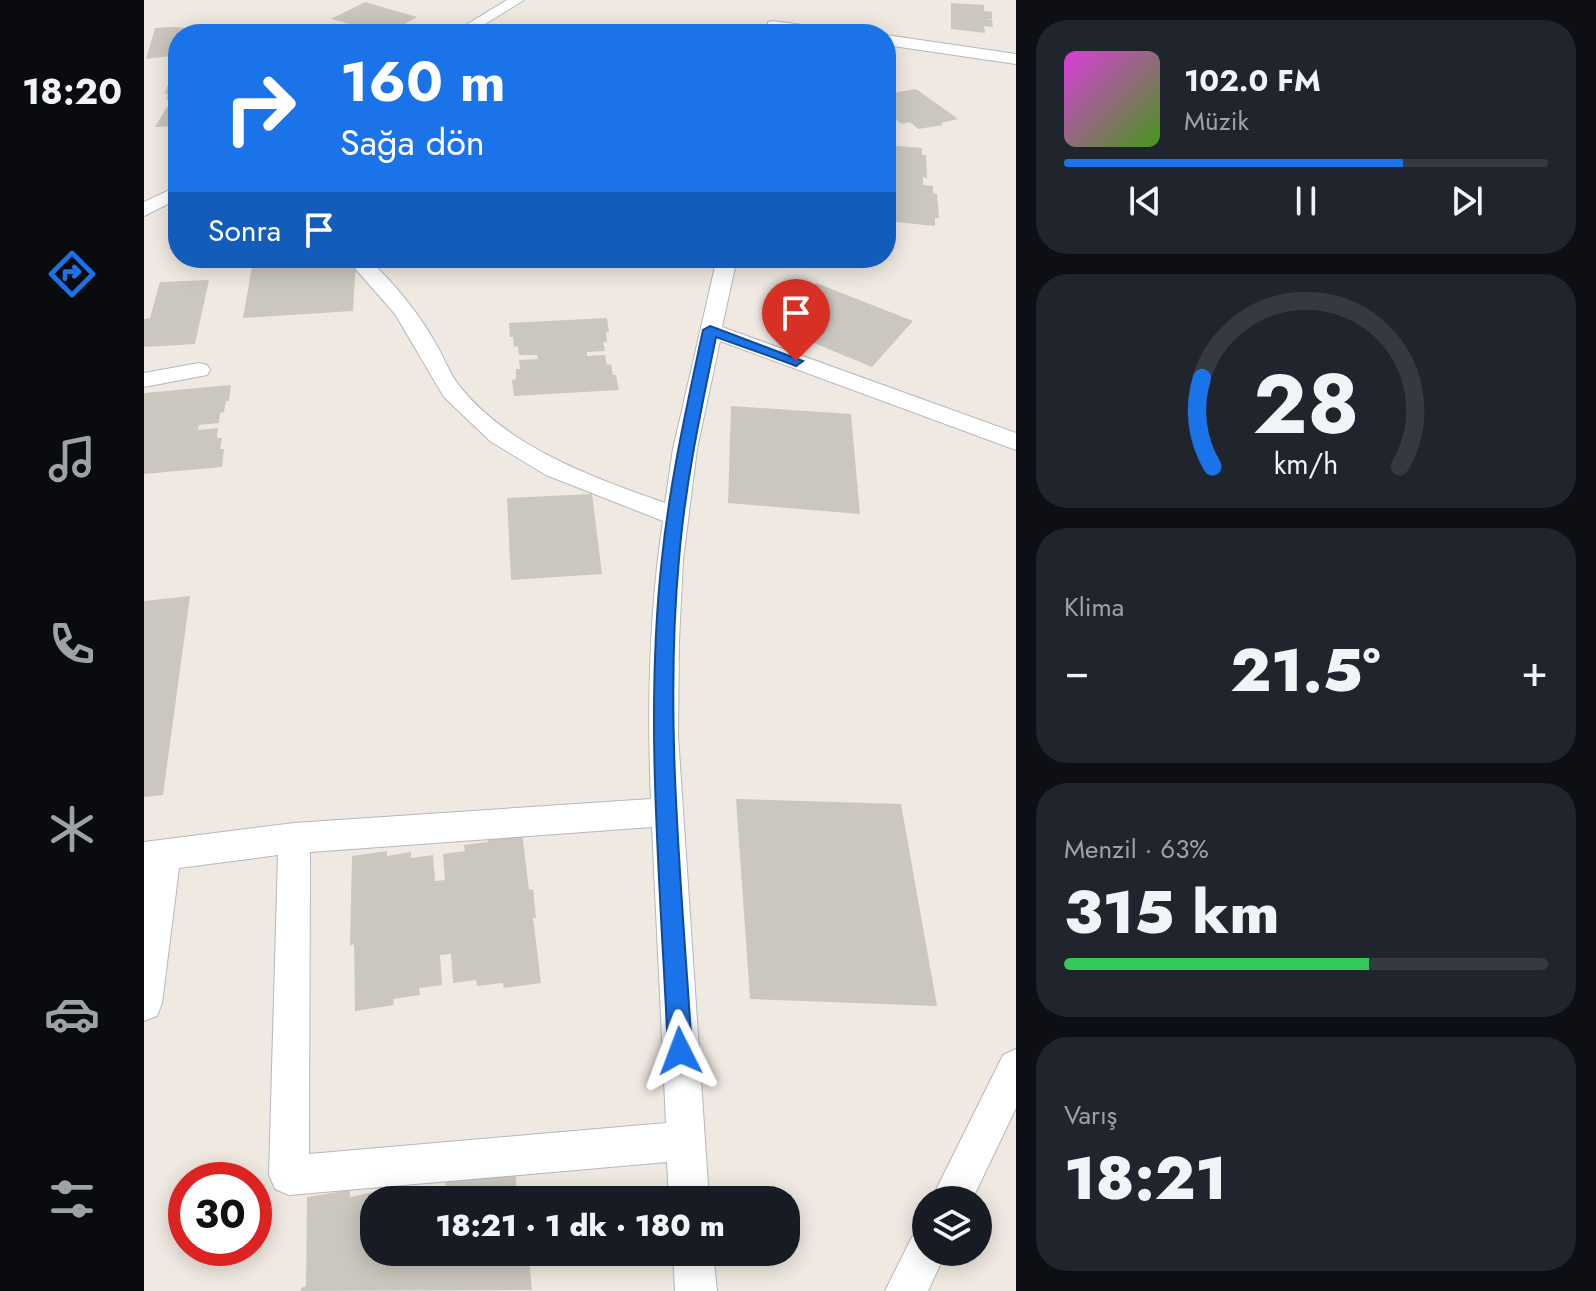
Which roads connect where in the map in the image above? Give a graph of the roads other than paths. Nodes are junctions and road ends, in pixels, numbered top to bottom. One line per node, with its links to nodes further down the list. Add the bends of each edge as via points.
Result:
1 (517, 0): 3 (street)
2 (779, 9): 4 (street)
3 (475, 24)
4 (774, 24)
5 (896, 41): 6 (street)
6 (1016, 59)
7 (168, 197): 8 (street)
8 (144, 210)
9 (365, 268): 15 (street, via 396,301 441,378 473,415 573,476)
10 (725, 268): 11 (street)
11 (710, 330): 14 (street); 15 (street)
12 (199, 370): 13 (street)
13 (144, 380)
14 (1016, 442)
15 (676, 516): 16 (street, via 665,641)
16 (667, 812): 17 (street); 21 (street)
17 (294, 838): 18 (street); 21 (street, via 289,1175)
18 (154, 856): 19 (street)
19 (144, 1003)
20 (1016, 1068): 23 (street)
21 (685, 1141): 22 (street)
22 (688, 1186)
23 (958, 1186)
24 (694, 1266): 26 (street)
25 (918, 1266): 27 (street)
26 (696, 1291)
27 (906, 1291)

